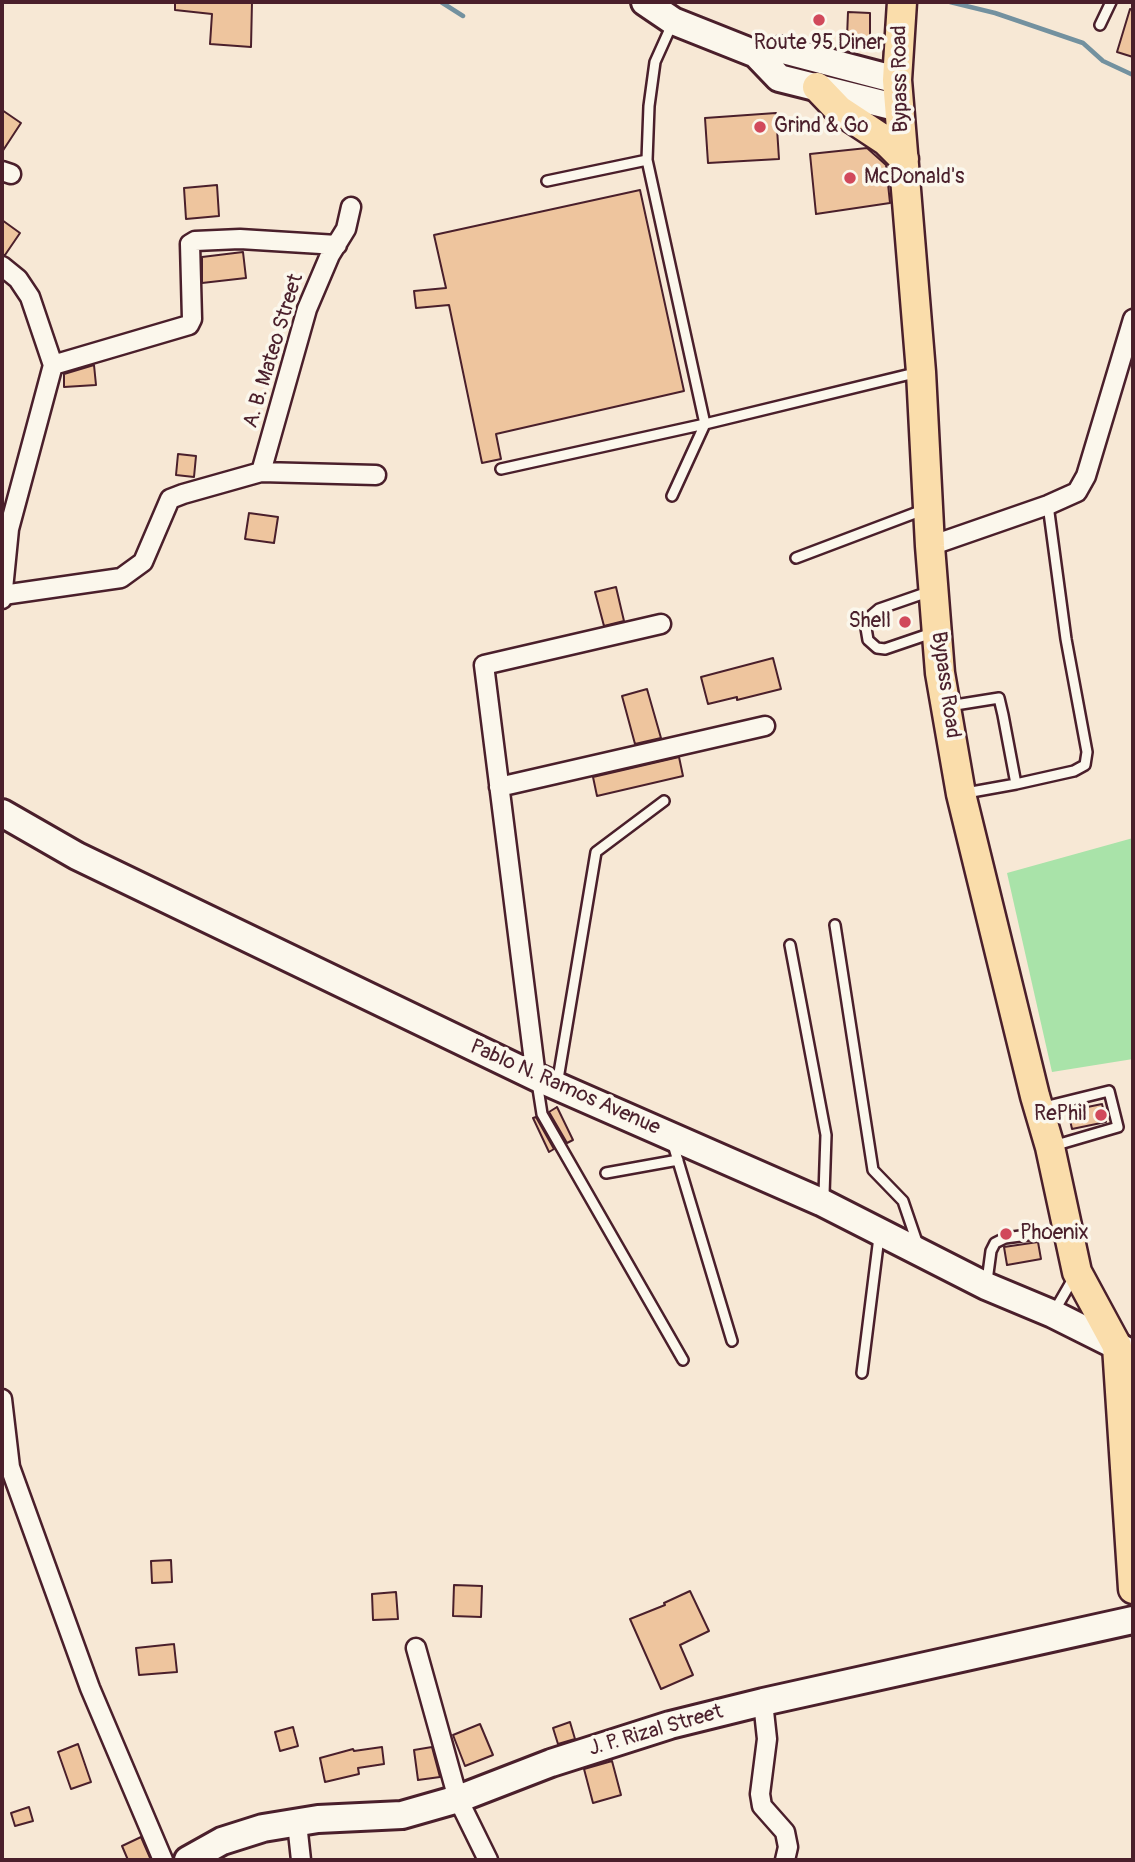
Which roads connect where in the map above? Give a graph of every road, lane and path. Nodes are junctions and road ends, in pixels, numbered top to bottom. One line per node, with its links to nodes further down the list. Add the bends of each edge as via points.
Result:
1 (645, 2): 4 (main road)
2 (902, 2): 7 (main road, Bypass Road)
3 (1111, 2): 5 (lane)
4 (673, 21): 6 (main road); 11 (lane, via 655,62)
5 (1100, 25)
6 (756, 54): 7 (main road, via 783,50); 8 (main road, via 779,78)
7 (897, 80): 9 (main road, Bypass Road)
8 (817, 87): 9 (main road); 10 (main road, via 839,110 886,141)
9 (899, 108): 10 (main road, Bypass Road)
10 (904, 159): 18 (main road, Bypass Road)
11 (647, 160): 12 (lane); 19 (lane)
12 (547, 181)
13 (351, 207): 14 (street, A. B. Mateo Street)
14 (337, 245): 17 (street, via 195,241 190,244 189,325); 21 (street, A. B. Mateo Street, via 307,309)
15 (2, 266): 17 (street, via 30,297)
16 (1133, 319): 24 (street, via 1086,477 1076,492)
17 (53, 365): 29 (street, via 9,529)
18 (921, 372): 19 (lane); 25 (main road, Bypass Road)
19 (705, 424): 20 (lane); 23 (lane)
20 (501, 469)
21 (261, 472): 22 (street); 29 (street, via 170,499 144,562 121,578)
22 (376, 475)
23 (672, 496)
24 (1048, 505): 26 (street); 34 (lane, via 1087,752 1085,765 1074,771)
25 (928, 508): 26 (main road, Bypass Road); 27 (lane)
26 (930, 546): 28 (main road, Bypass Road)
27 (796, 558)
28 (933, 590): 31 (main road, Bypass Road); 31 (lane, via 879,609 866,628 869,640 885,649)
29 (3, 597)
30 (661, 624): 35 (street, via 484,665)
31 (937, 631): 32 (main road, Bypass Road)
32 (946, 706): 34 (lane, via 999,698); 36 (main road, Bypass Road)
33 (765, 726): 35 (street)
34 (1016, 784): 36 (lane)
35 (499, 787): 41 (street)
36 (961, 794): 42 (main road, Bypass Road)
37 (664, 801): 41 (lane, via 596,852)
38 (2, 813): 41 (main road, Pablo N. Ramos Avenue, via 90,862)
39 (835, 925): 49 (lane, via 873,1170 903,1202)
40 (790, 945): 46 (lane, via 826,1135)
41 (546, 1082): 44 (main road, Pablo N. Ramos Avenue); 55 (lane, via 542,1114)
42 (1038, 1108): 43 (main road, Bypass Road); 43 (lane, via 1109,1091 1118,1127)
43 (1050, 1147): 47 (main road, Bypass Road)
44 (674, 1148): 45 (lane); 46 (main road, Pablo N. Ramos Avenue); 53 (lane)
45 (606, 1173)
46 (821, 1202): 48 (main road, Pablo N. Ramos Avenue)
47 (1068, 1230): 50 (main road, Bypass Road); 51 (lane, via 995,1243)
48 (879, 1232): 49 (main road, Pablo N. Ramos Avenue); 56 (lane)
49 (921, 1253): 51 (main road, Pablo N. Ramos Avenue)
50 (1077, 1272): 52 (lane); 54 (main road, Bypass Road)
51 (986, 1286): 52 (main road, Pablo N. Ramos Avenue)
52 (1053, 1314): 54 (main road, Pablo N. Ramos Avenue)
53 (732, 1341)
54 (1125, 1350): 58 (main road)
55 (683, 1360)
56 (862, 1373)
57 (2, 1399): 64 (street, via 10,1467 90,1688)
58 (1133, 1589)
59 (1133, 1620): 61 (main road, J. P. Rizal Street)
60 (416, 1648): 62 (street)
61 (763, 1702): 62 (main road, J. P. Rizal Street, via 577,1754); 68 (street, via 767,1739 760,1794 762,1806 785,1832)
62 (458, 1799): 63 (main road, J. P. Rizal Street, via 402,1815); 67 (street)
63 (297, 1823): 65 (main road, J. P. Rizal Street, via 222,1841); 66 (street)
64 (163, 1860)
65 (188, 1860)
66 (301, 1860)
67 (488, 1860)
68 (785, 1860)

